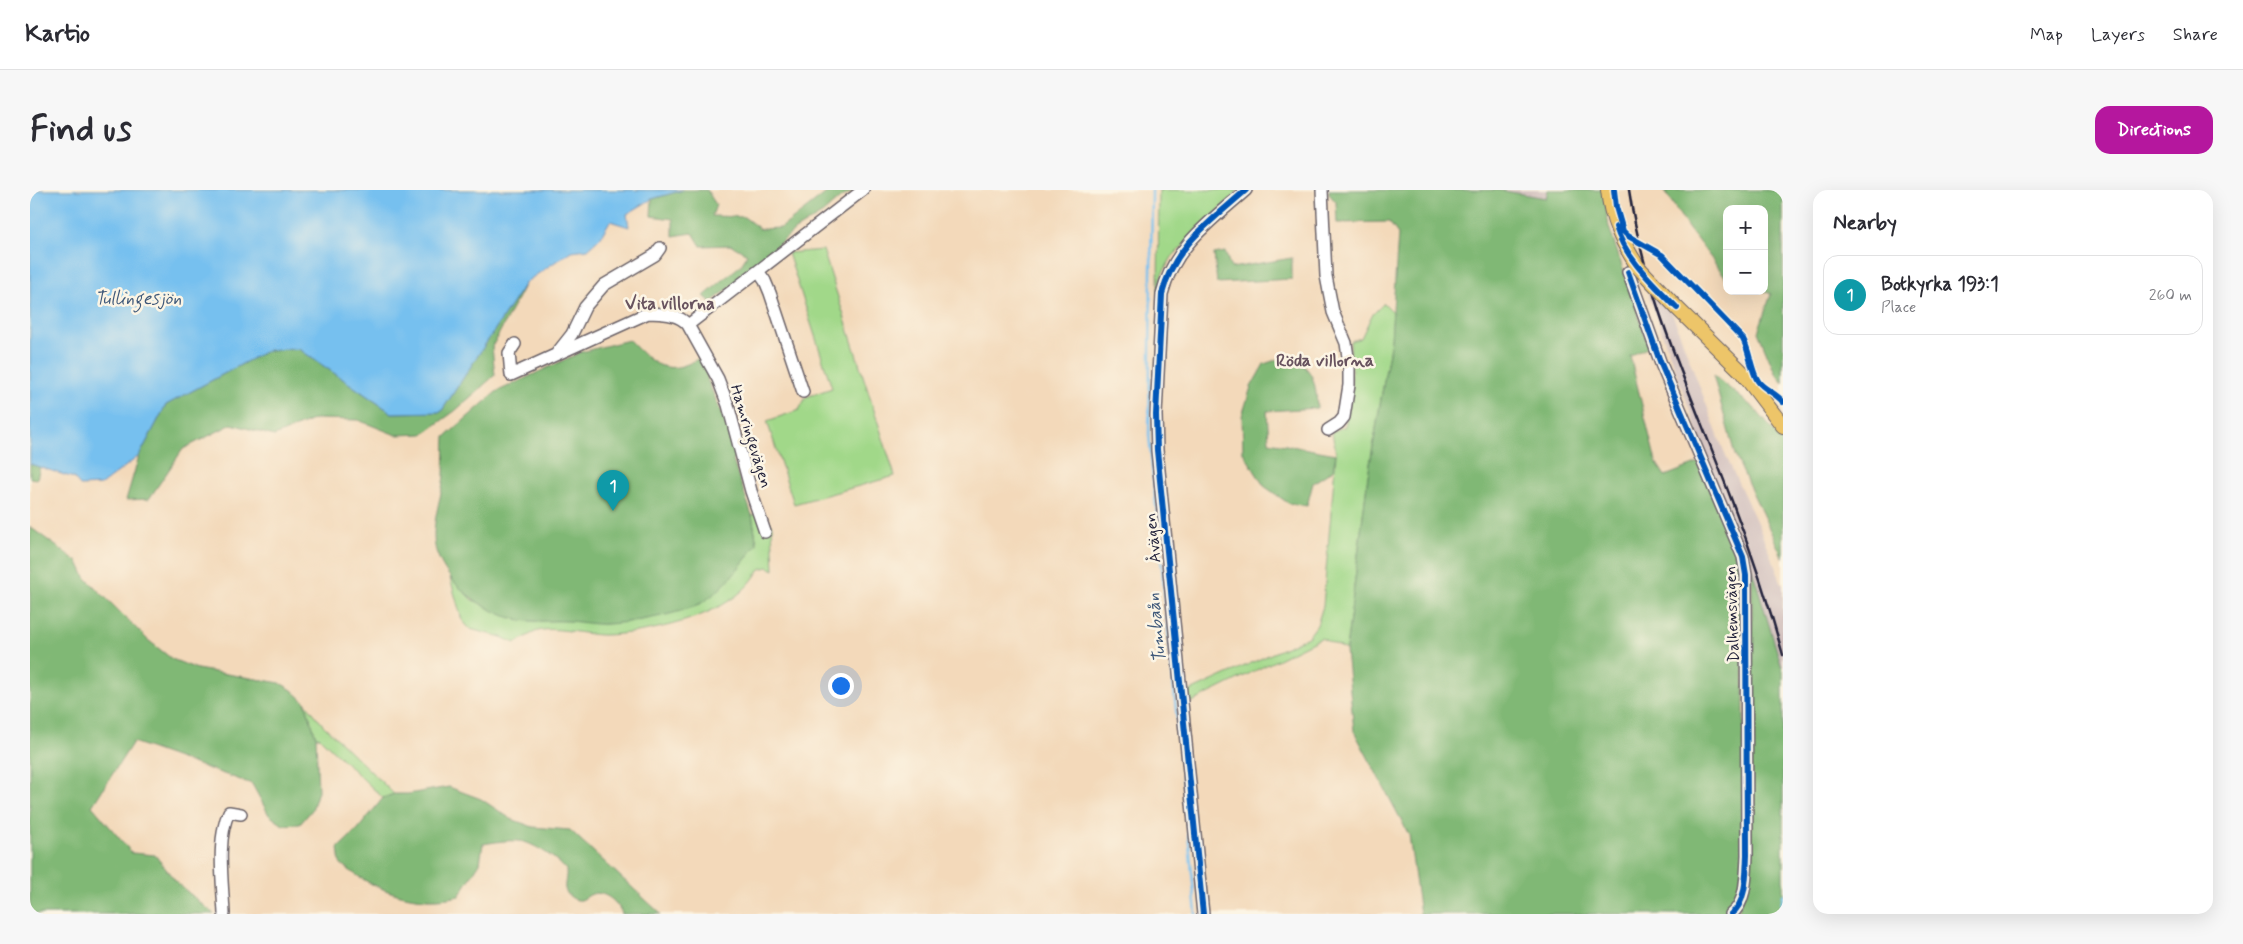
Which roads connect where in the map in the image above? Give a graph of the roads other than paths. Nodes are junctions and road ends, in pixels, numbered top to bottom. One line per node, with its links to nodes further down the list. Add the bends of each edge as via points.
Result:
1 (863, 190): 7 (street)
2 (1246, 190): 17 (street, Åvägen, via 1182,250 1166,277 1162,294 1156,415 1158,450)
3 (1322, 190): 13 (street, via 1326,276 1349,364 1344,417)
4 (1608, 190): 6 (main road, via 1609,208)
5 (660, 248): 10 (street, via 655,255 597,291)
6 (1633, 270): 12 (main road, bridge, via 1677,308 1740,371); 18 (street, Dalhemsvägen, via 1661,364 1742,557 1746,575 1748,855 1744,891)
7 (758, 271): 8 (street); 11 (street, via 770,293)
8 (688, 325): 10 (street, via 668,314 648,313); 14 (street, Hamringevägen, via 718,379 728,405)
9 (515, 344): 10 (street, via 509,352 511,375)
10 (556, 355)
11 (803, 392)
12 (1783, 426)
13 (1328, 430)
14 (765, 532)
15 (240, 814): 16 (street, via 229,812 222,836)
16 (224, 914)
17 (1204, 914)
18 (1731, 914)

